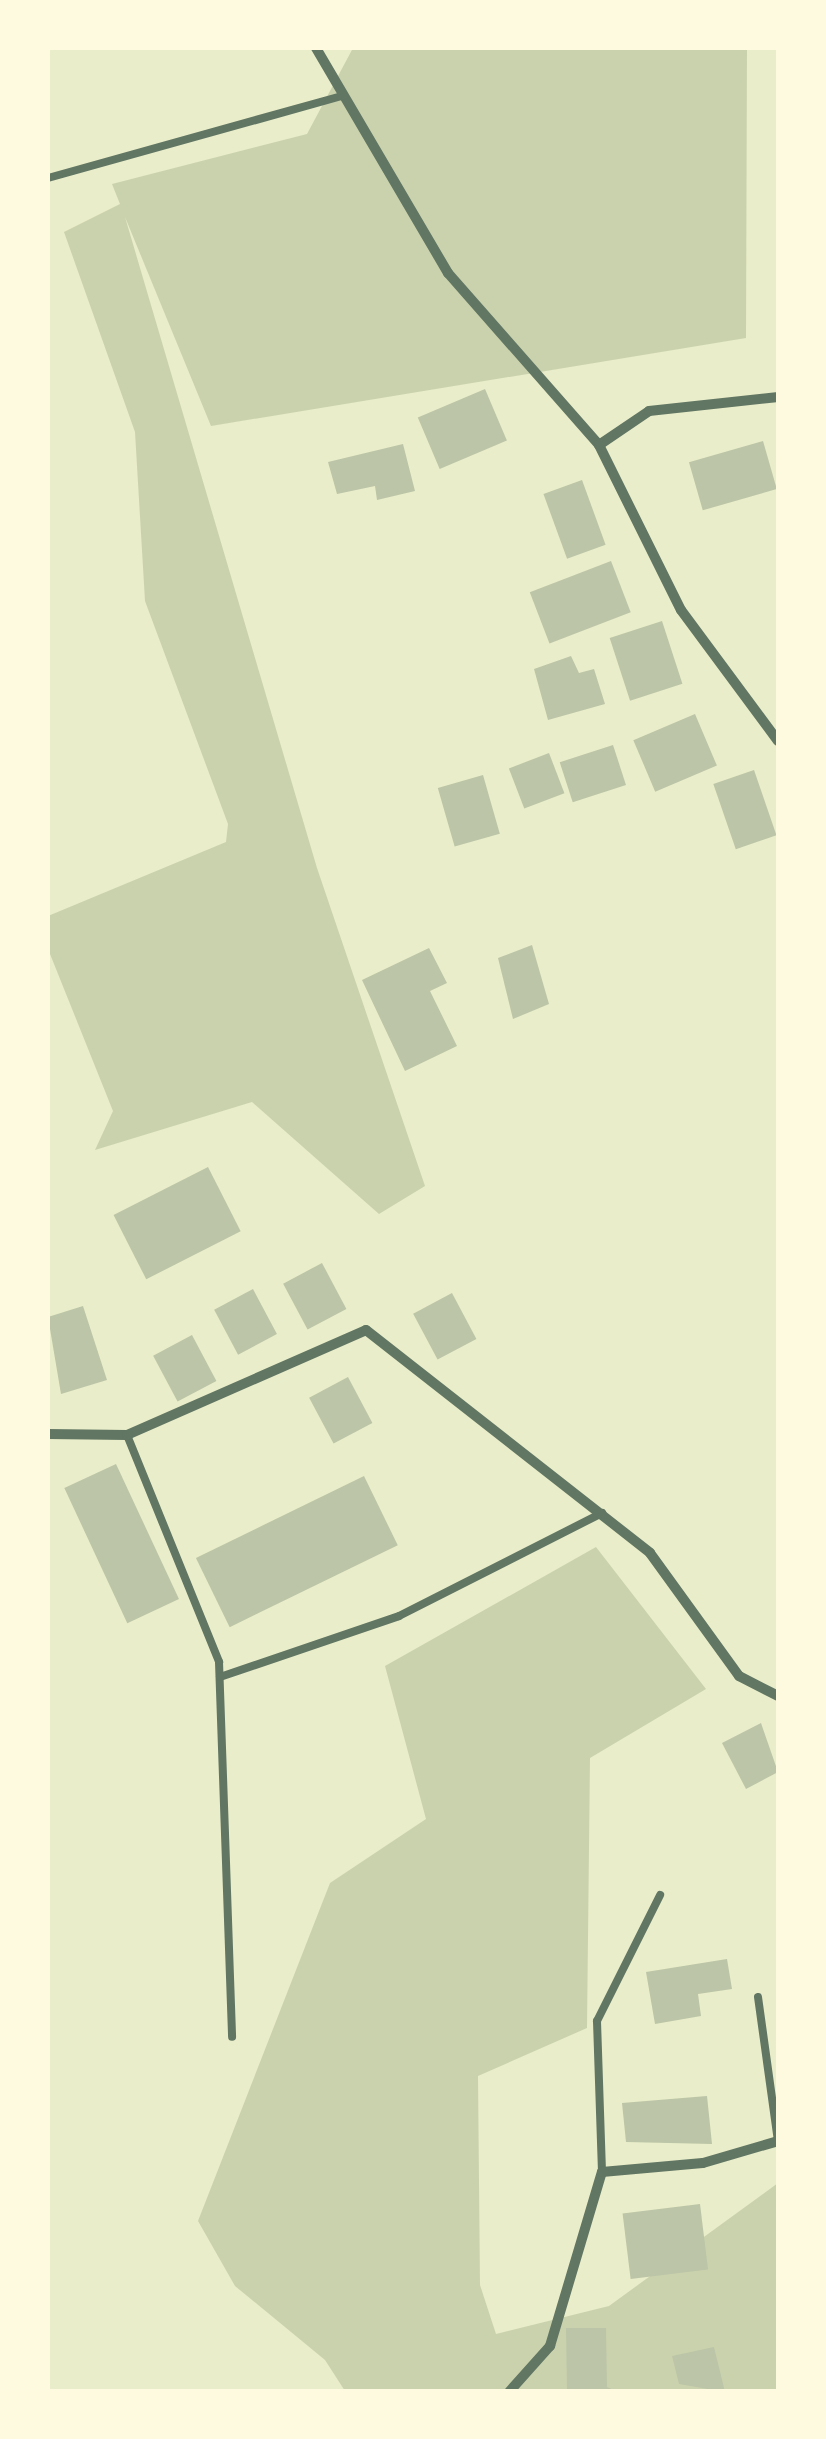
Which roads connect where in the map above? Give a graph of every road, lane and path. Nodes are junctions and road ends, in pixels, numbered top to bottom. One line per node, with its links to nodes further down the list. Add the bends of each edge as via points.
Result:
1 (316, 48): 2 (street)
2 (342, 96): 3 (lane); 5 (street, via 448,273)
3 (48, 178)
4 (778, 397): 5 (street, via 649,411)
5 (599, 445): 6 (street, via 682,610)
6 (778, 741)
7 (48, 1433): 8 (street)
8 (127, 1435): 9 (street, via 366,1330); 10 (lane)
9 (602, 1513): 10 (lane, via 399,1616); 11 (street, via 650,1553 739,1676)
10 (220, 1677): 14 (lane)
11 (778, 1696)
12 (660, 1896): 16 (lane, via 597,2021)
13 (758, 1997): 15 (lane)
14 (232, 2037)
15 (778, 2141): 16 (street, via 703,2163)
16 (602, 2172): 17 (street, via 550,2346)
17 (510, 2392)

